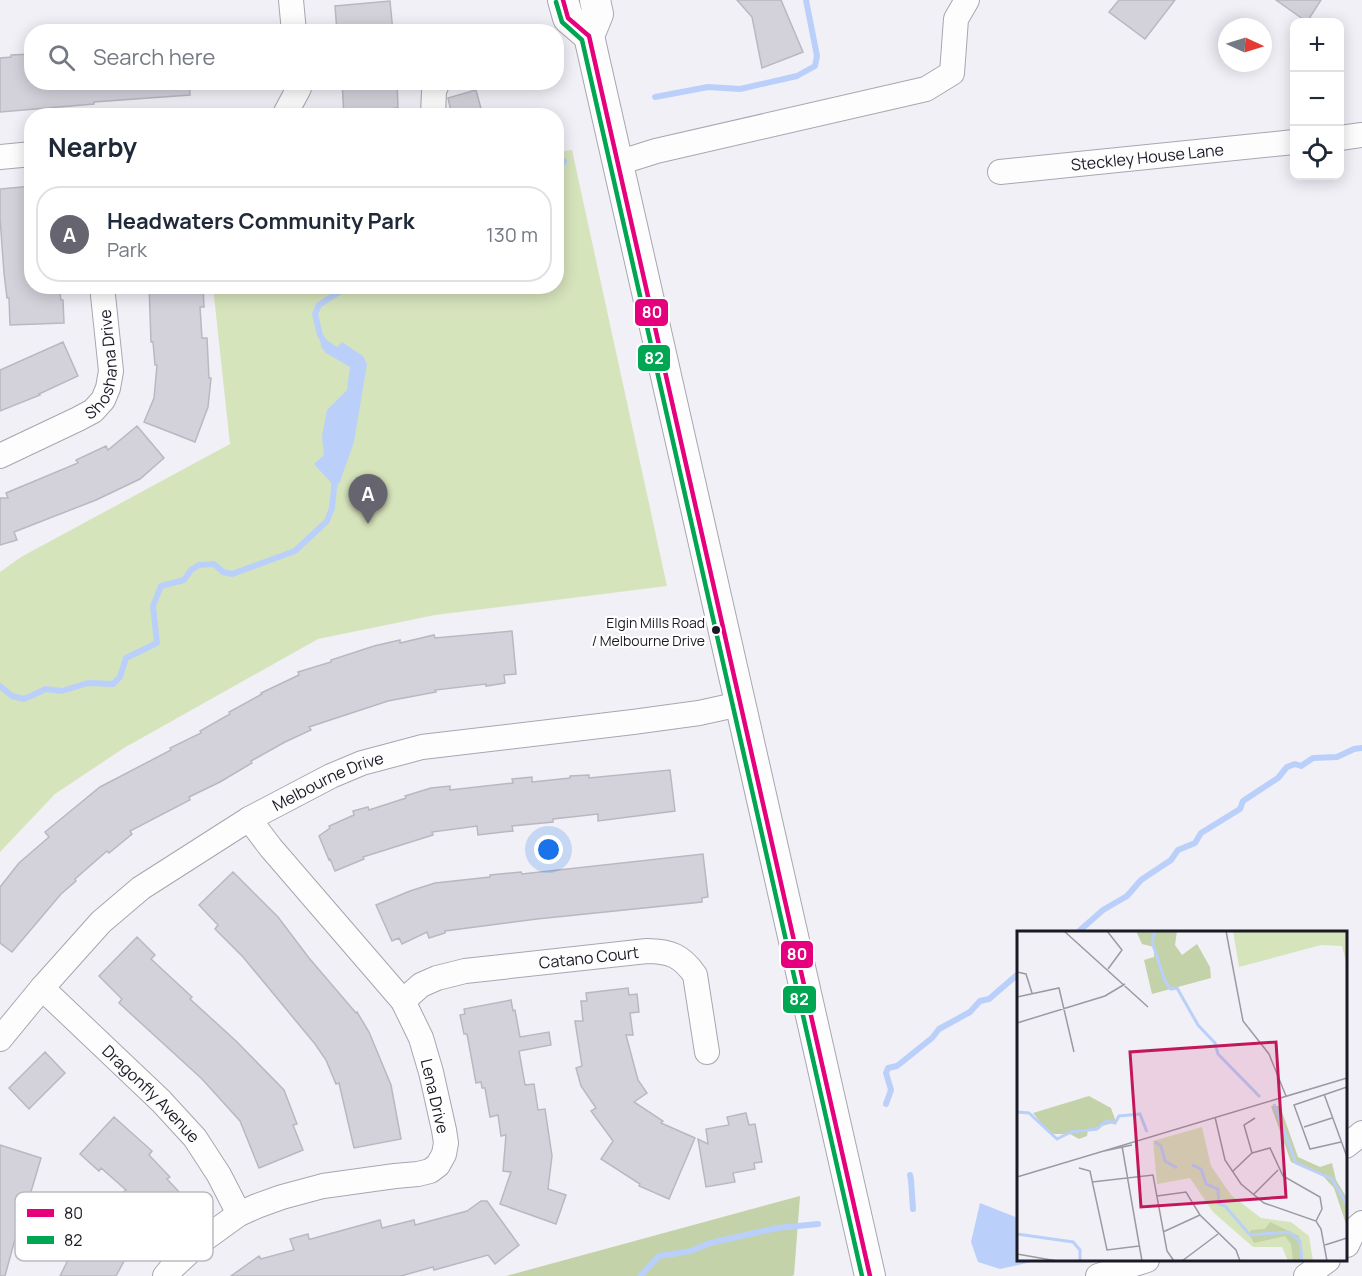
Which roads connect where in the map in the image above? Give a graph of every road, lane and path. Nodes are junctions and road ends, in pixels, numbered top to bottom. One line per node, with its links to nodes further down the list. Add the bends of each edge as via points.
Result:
1 (291, 0): 5 (street)
2 (563, 0): 6 (main road, via 568,18)
3 (595, 0): 6 (main road, via 598,14)
4 (967, 0): 16 (street, via 956,19 952,72 926,89)
5 (293, 24)
6 (589, 36): 16 (main road)
7 (298, 90): 9 (street)
8 (434, 90): 10 (street)
9 (288, 108)
10 (433, 108)
11 (1362, 135): 12 (street)
12 (1344, 137)
13 (1290, 142): 17 (street, Steckley House Lane)
14 (24, 155): 15 (street)
15 (0, 157)
16 (618, 163): 20 (main road)
17 (1000, 172)
18 (103, 294): 19 (street, Shoshana Drive, via 111,371 103,400 93,411)
19 (0, 456)
20 (740, 704): 21 (street, Melbourne Drive, via 633,722 422,747 362,763); 37 (main road)
21 (249, 819): 22 (street, Melbourne Drive, via 133,894 100,922); 23 (street, Lena Drive)
22 (42, 988): 24 (street, Melbourne Drive); 28 (street, Dragonfly Avenue, via 195,1138)
23 (403, 1001): 25 (street, Catano Court, via 422,985 465,971 659,951 680,958 695,975); 28 (street, Lena Drive, via 421,1038 444,1130 446,1143 438,1165 418,1174 323,1186)
24 (0, 1039)
25 (707, 1052)
26 (1362, 1133): 27 (street)
27 (1347, 1145)
28 (239, 1214): 30 (street, Lena Drive)
29 (1362, 1223): 31 (street)
30 (213, 1233)
31 (1347, 1246)
32 (180, 1261): 36 (street, Lena Drive)
33 (1144, 1261): 38 (street)
34 (1153, 1261): 39 (street)
35 (1327, 1261): 40 (street)
36 (165, 1276)
37 (870, 1276)
38 (1098, 1276)
39 (1159, 1276)
40 (1306, 1276)

